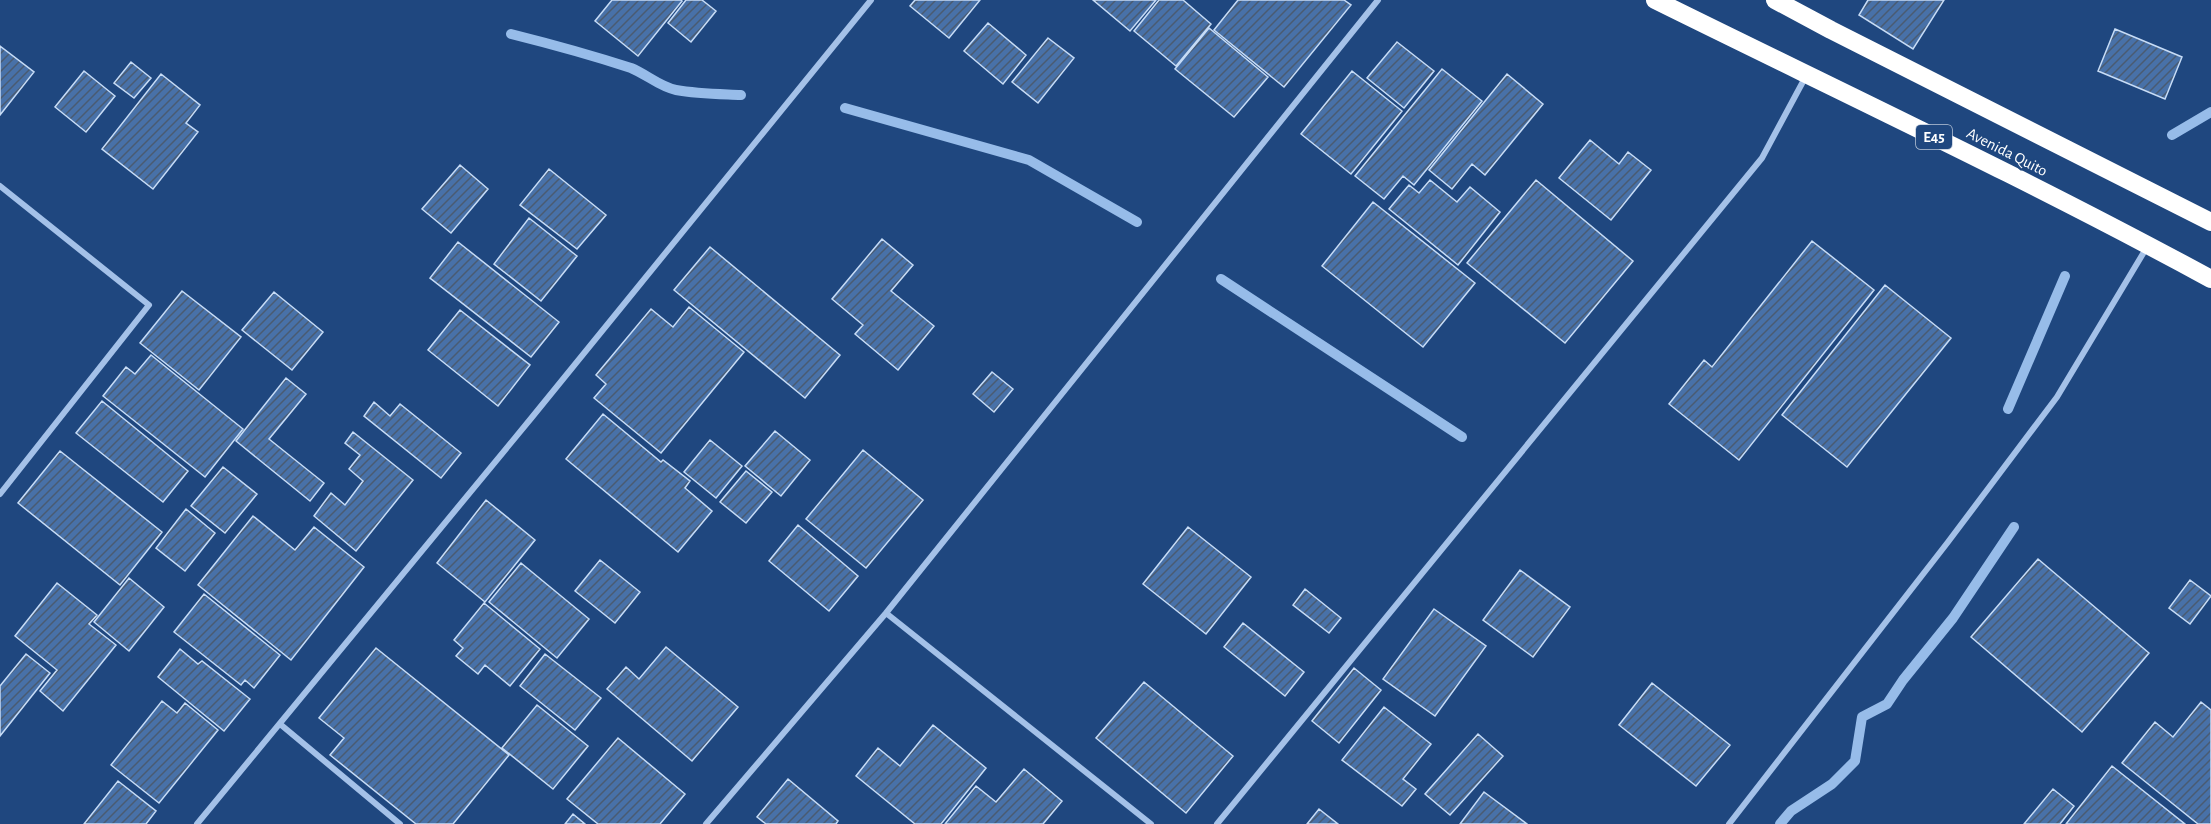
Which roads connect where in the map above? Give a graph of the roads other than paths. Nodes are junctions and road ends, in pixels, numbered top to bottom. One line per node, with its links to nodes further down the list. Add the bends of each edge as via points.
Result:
1 (870, 0): 12 (street)
2 (1378, 0): 11 (street)
3 (1655, 0): 5 (highway, Avenida Quito / E45)
4 (1775, 0): 7 (highway, Avenida Quito)
5 (1807, 75): 8 (highway, Avenida Quito / E45); 17 (street, via 1762,158)
6 (0, 186): 10 (street, via 149,305)
7 (2211, 222)
8 (2149, 245): 9 (highway, Avenida Quito / E45); 18 (street, via 2057,397)
9 (2211, 279)
10 (0, 494)
11 (886, 613): 15 (street); 16 (street)
12 (280, 724): 13 (street); 14 (street)
13 (197, 824)
14 (400, 824)
15 (706, 824)
16 (1151, 824)
17 (1217, 824)
18 (1729, 824)

